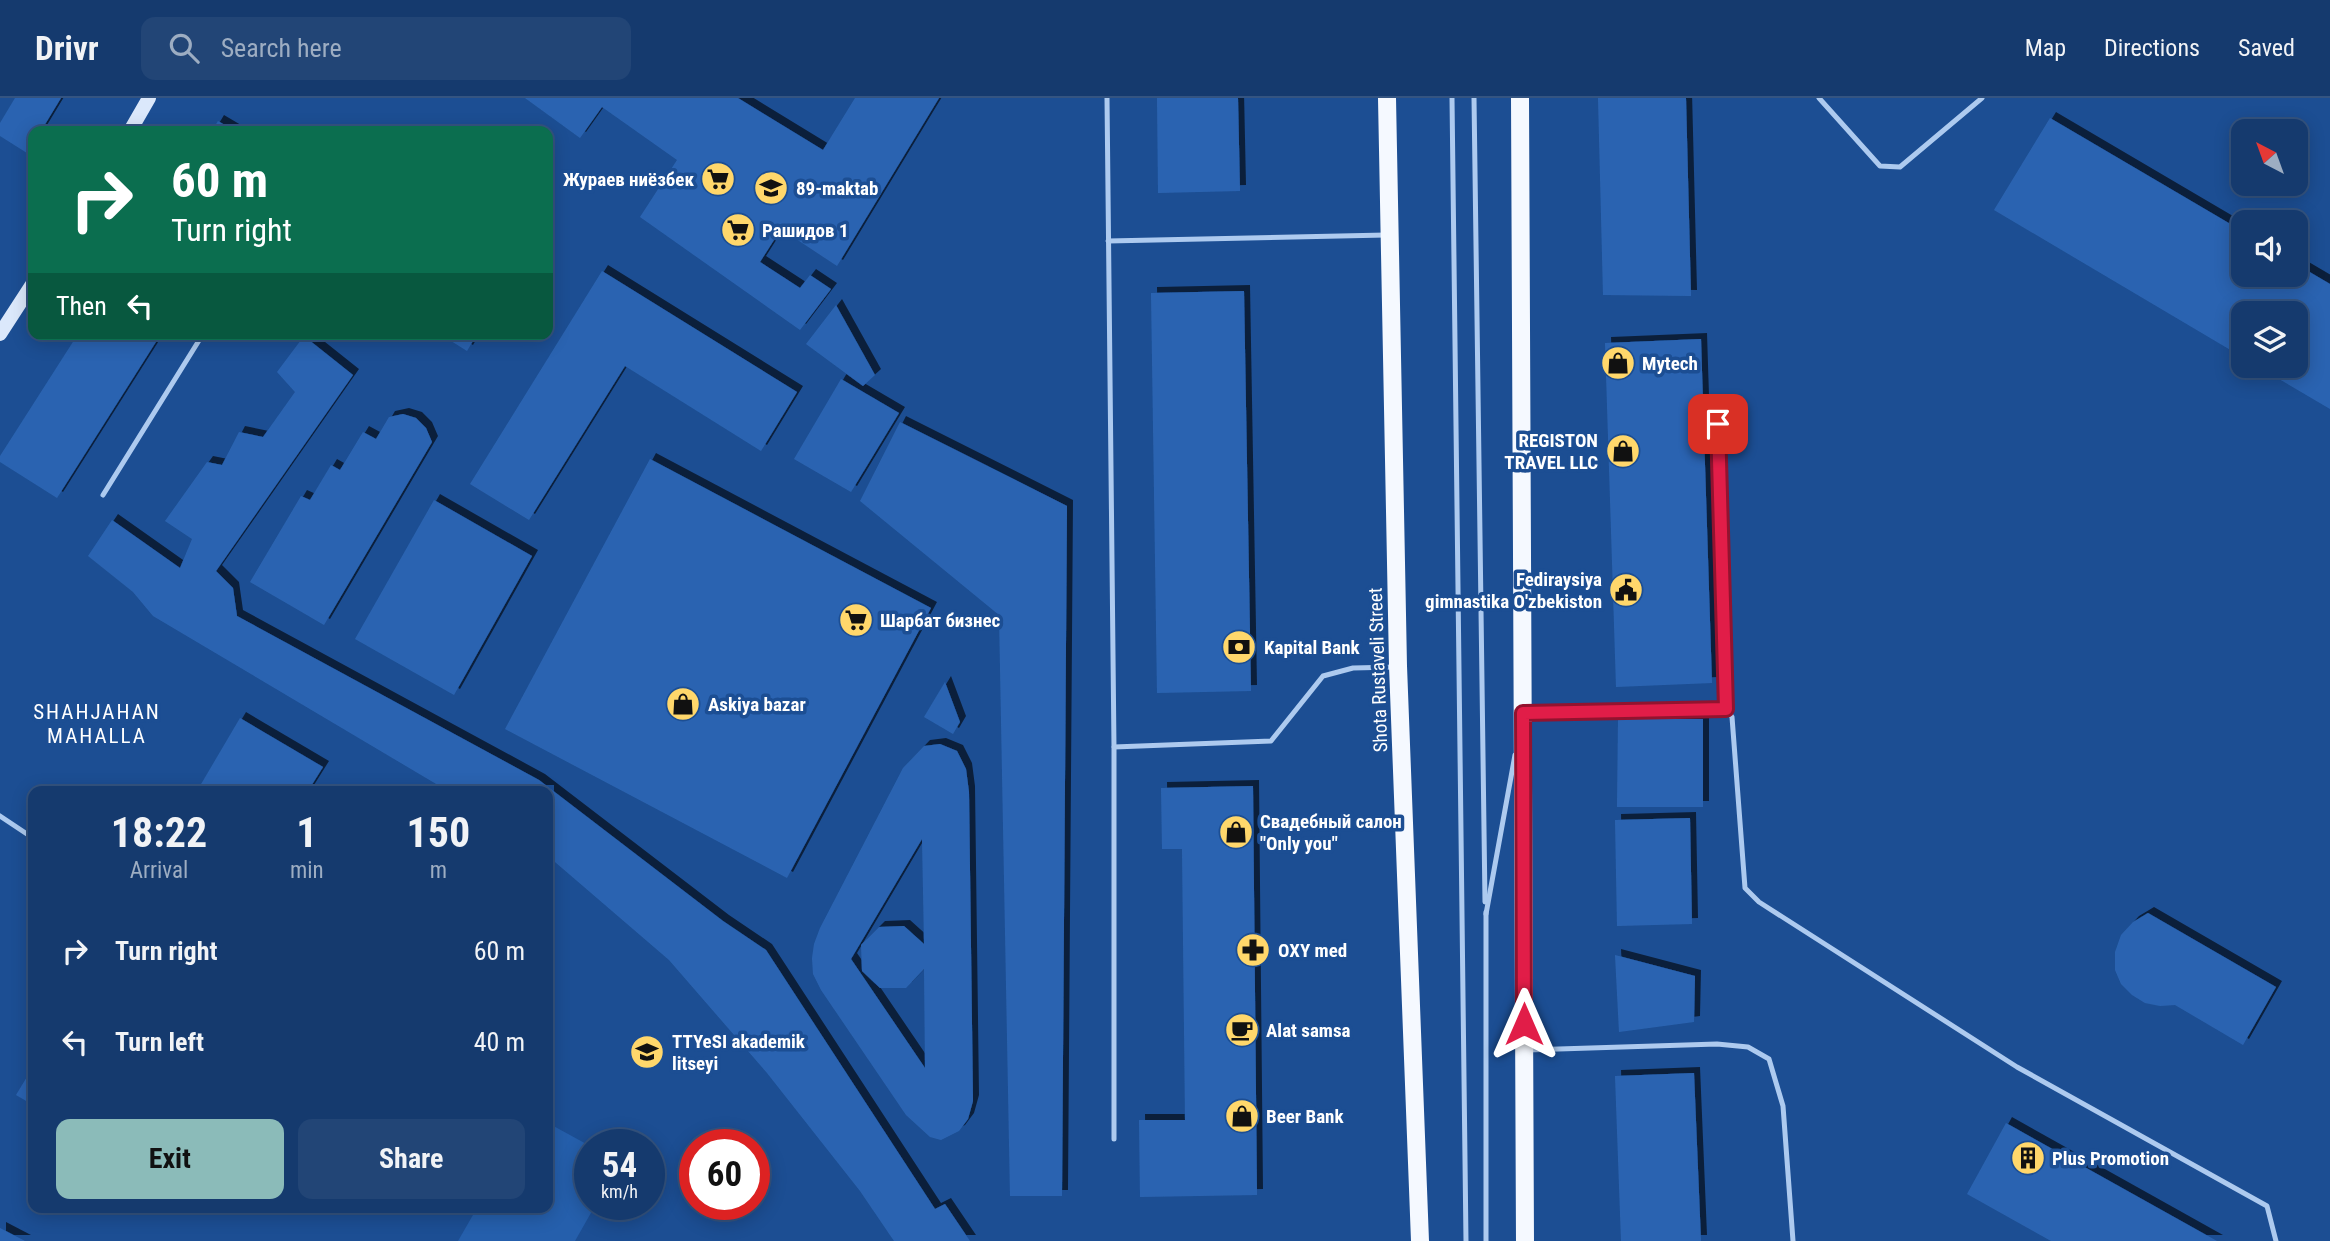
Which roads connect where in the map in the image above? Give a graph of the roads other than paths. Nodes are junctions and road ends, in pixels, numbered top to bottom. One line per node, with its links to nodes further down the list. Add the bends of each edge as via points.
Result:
1 (149, 98): 9 (street)
2 (1107, 98): 11 (lane)
3 (1387, 98): 10 (main road, Shota Rustaveli Street)
4 (1452, 98): 27 (lane)
5 (1474, 98): 23 (lane)
6 (1520, 98): 19 (main road)
7 (1819, 98): 8 (lane, via 1880,166 1900,167)
8 (1982, 98)
9 (133, 126)
10 (1389, 235): 11 (lane); 17 (main road, Shota Rustaveli Street)
11 (1108, 241): 20 (lane)
12 (28, 291): 13 (street)
13 (0, 334)
14 (199, 340): 16 (lane)
15 (1717, 398): 18 (lane)
16 (103, 495)
17 (1398, 666): 20 (lane, via 1353,668 1323,676 1271,741); 26 (main road, Shota Rustaveli Street)
18 (1726, 709): 19 (lane); 31 (lane, via 1732,717 1745,888 1759,902 2017,1067 2267,1206)
19 (1523, 713): 23 (lane); 24 (main road)
20 (1114, 747): 25 (lane)
21 (0, 816): 22 (lane)
22 (28, 835)
23 (1486, 914): 28 (lane)
24 (1524, 1050): 29 (main road); 30 (lane, via 1717,1044 1748,1047 1769,1059 1783,1106)
25 (1114, 1139)
26 (1420, 1241)
27 (1466, 1241)
28 (1486, 1241)
29 (1525, 1241)
30 (1793, 1241)
31 (2276, 1241)

